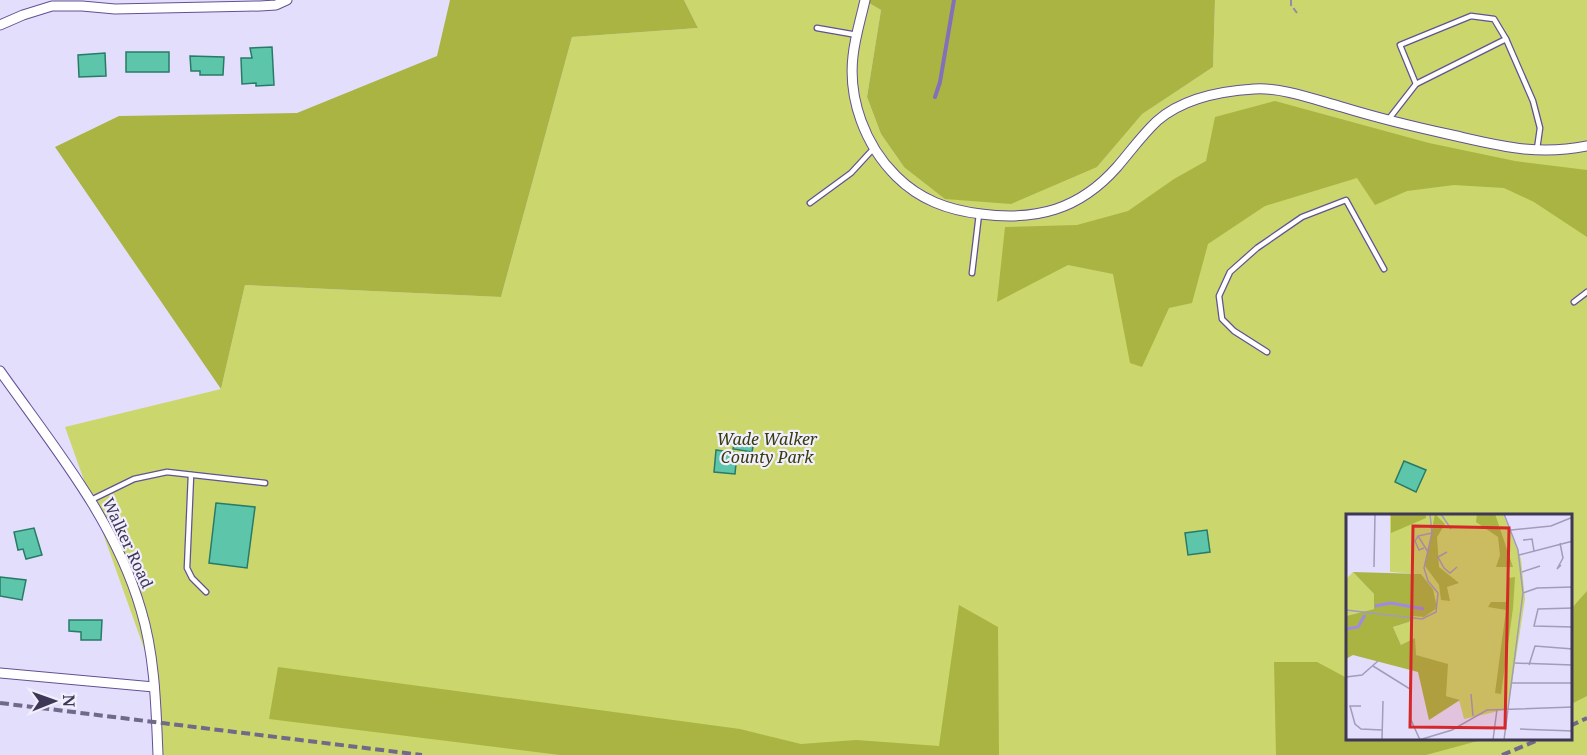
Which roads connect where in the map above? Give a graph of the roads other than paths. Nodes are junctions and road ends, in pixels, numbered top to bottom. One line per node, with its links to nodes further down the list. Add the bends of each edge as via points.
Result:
1 (287, 0): 3 (street, via 276,5 238,7 52,6)
2 (865, 0): 5 (street)
3 (0, 25)
4 (817, 28): 5 (lane)
5 (857, 34): 10 (street, via 853,55 855,98)
6 (1506, 39): 7 (lane); 7 (lane, via 1494,19 1471,16 1400,45); 11 (lane, via 1538,119)
7 (1416, 84): 8 (lane)
8 (1388, 120): 11 (street); 13 (street, via 1292,93 1256,88 1197,97 1158,120 1106,179 1078,200 1028,216)
9 (1587, 146): 11 (street, via 1562,152)
10 (874, 148): 12 (lane, via 851,173); 13 (street, via 896,176 924,198)
11 (1536, 151)
12 (810, 203)
13 (979, 214): 15 (lane)
14 (1384, 268): 18 (lane, via 1347,200 1302,218 1257,248 1230,272 1219,297 1222,319)
15 (972, 273)
16 (1587, 292): 17 (lane)
17 (1574, 302)
18 (1267, 352)
19 (0, 370): 22 (street, Walker Road)
20 (191, 475): 21 (lane); 22 (lane, via 167,472 134,478); 23 (lane, via 187,568)
21 (265, 483)
22 (92, 500): 25 (street, Walker Road, via 142,612)
23 (206, 592)
24 (0, 673): 25 (street)
25 (154, 687): 26 (street, Walker Road)
26 (158, 755)

